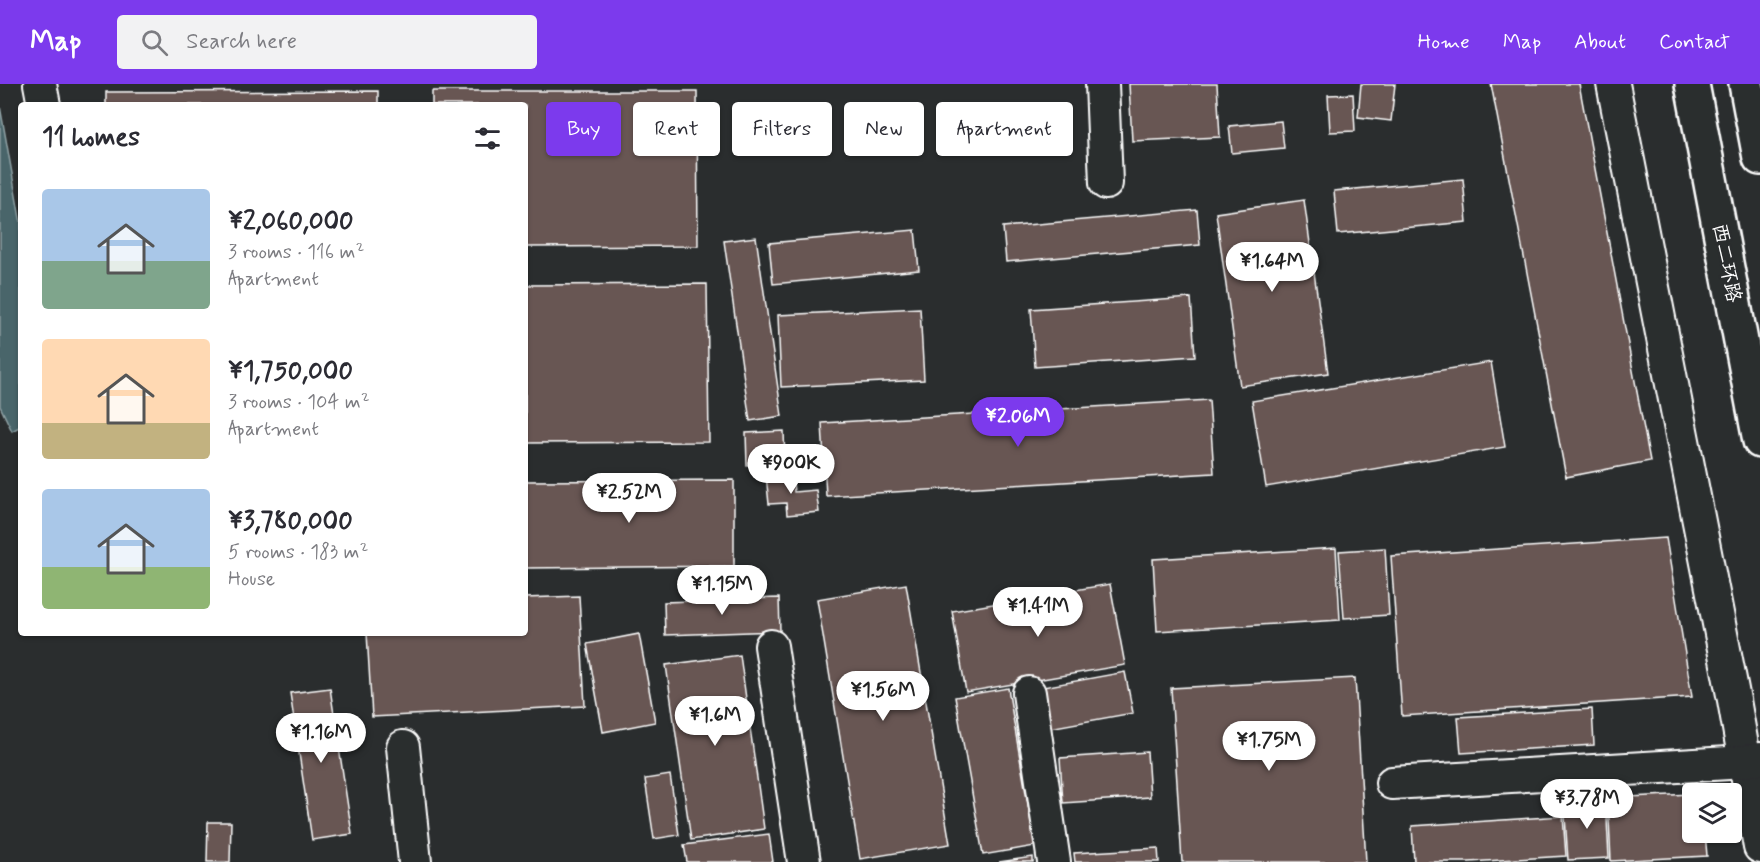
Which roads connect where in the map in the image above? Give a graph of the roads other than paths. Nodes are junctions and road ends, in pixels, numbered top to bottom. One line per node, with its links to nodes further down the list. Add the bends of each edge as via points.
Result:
1 (40, 84): 6 (street)
2 (1102, 84): 8 (street)
3 (1613, 84): 13 (street)
4 (1692, 84): 9 (main road, 西二环路)
5 (1746, 84): 7 (main road)
6 (43, 102)
7 (1760, 158)
8 (1106, 183)
9 (1760, 441)
10 (771, 646): 17 (street)
11 (1029, 693): 18 (street)
12 (403, 747): 16 (street)
13 (1753, 760): 14 (street); 15 (street)
14 (1392, 783)
15 (1760, 847)
16 (414, 862)
17 (804, 862)
18 (1054, 862)

